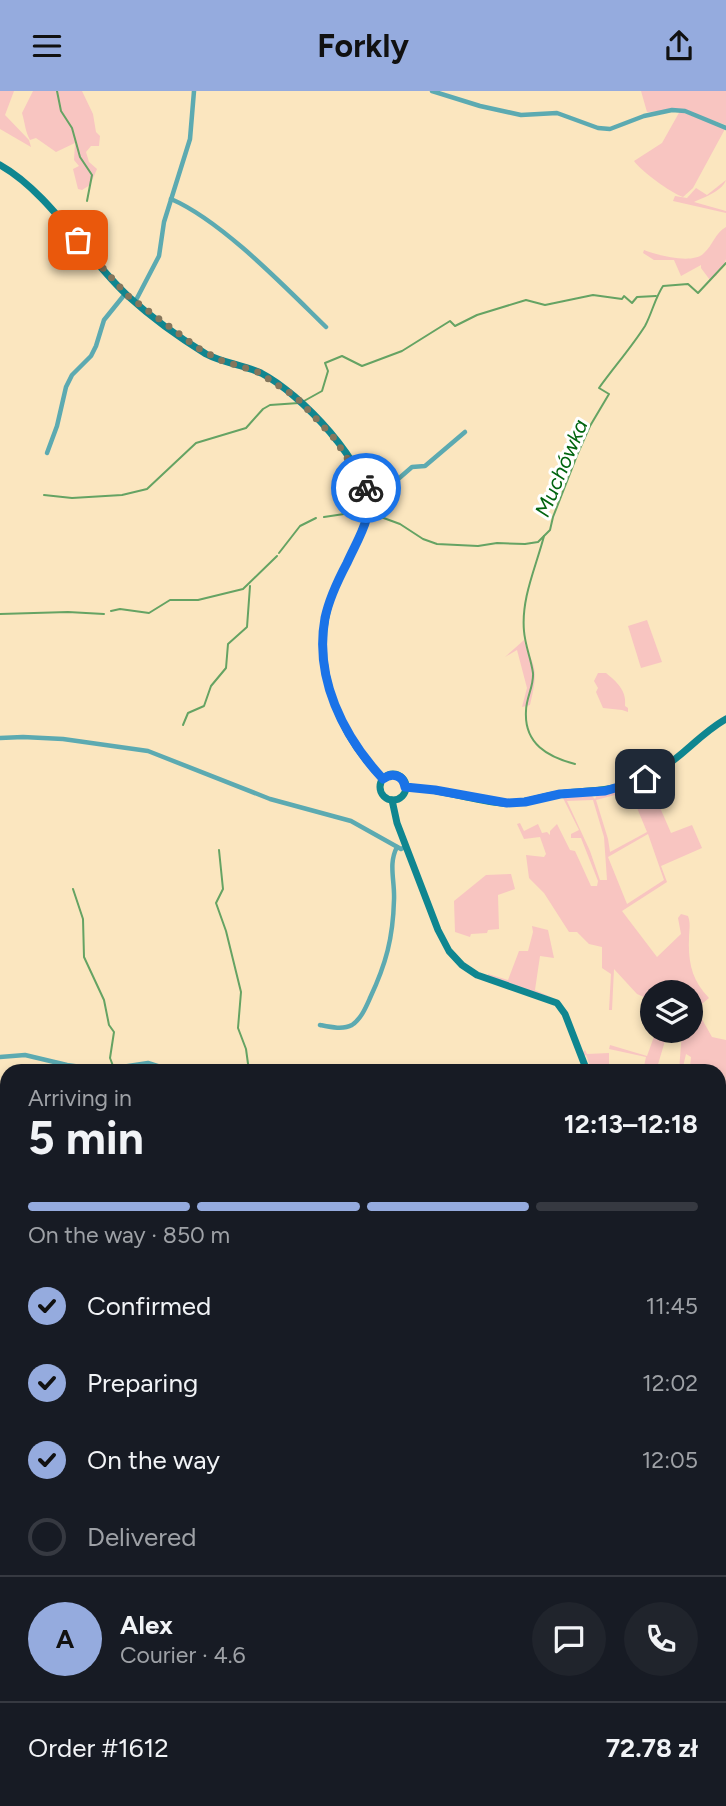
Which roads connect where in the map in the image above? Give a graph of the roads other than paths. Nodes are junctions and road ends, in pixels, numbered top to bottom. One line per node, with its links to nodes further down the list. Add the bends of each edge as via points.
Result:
1 (194, 91): 5 (street, via 190,139)
2 (432, 91): 3 (street, via 521,115 557,113 598,128 610,129 671,110)
3 (726, 128)
4 (0, 165): 6 (main road, via 32,189)
5 (171, 199): 7 (street, via 159,255); 8 (street, via 227,236)
6 (125, 293): 7 (main road); 10 (street, via 104,320 90,356 66,387)
7 (135, 302): 11 (main road, via 209,356 258,372 301,402 351,461)
8 (326, 327)
9 (466, 432): 11 (street, via 425,465 412,467)
10 (47, 453)
11 (369, 498): 14 (main road, via 369,513 327,611 324,661 340,718)
12 (726, 719): 15 (main road, via 660,771 611,790 507,803)
13 (0, 739): 17 (street, via 63,740 148,751 270,799 351,821)
14 (383, 779): 15 (main road, via 397,775); 16 (main road, via 381,792)
15 (405, 787): 16 (main road, via 401,796)
16 (392, 800): 17 (main road)
17 (401, 847): 18 (street, via 391,862 394,901 383,971 354,1024); 21 (main road, via 449,951 477,975 557,1003)
18 (320, 1025)
19 (0, 1056): 20 (street, via 25,1055)
20 (63, 1064)
21 (584, 1064)

